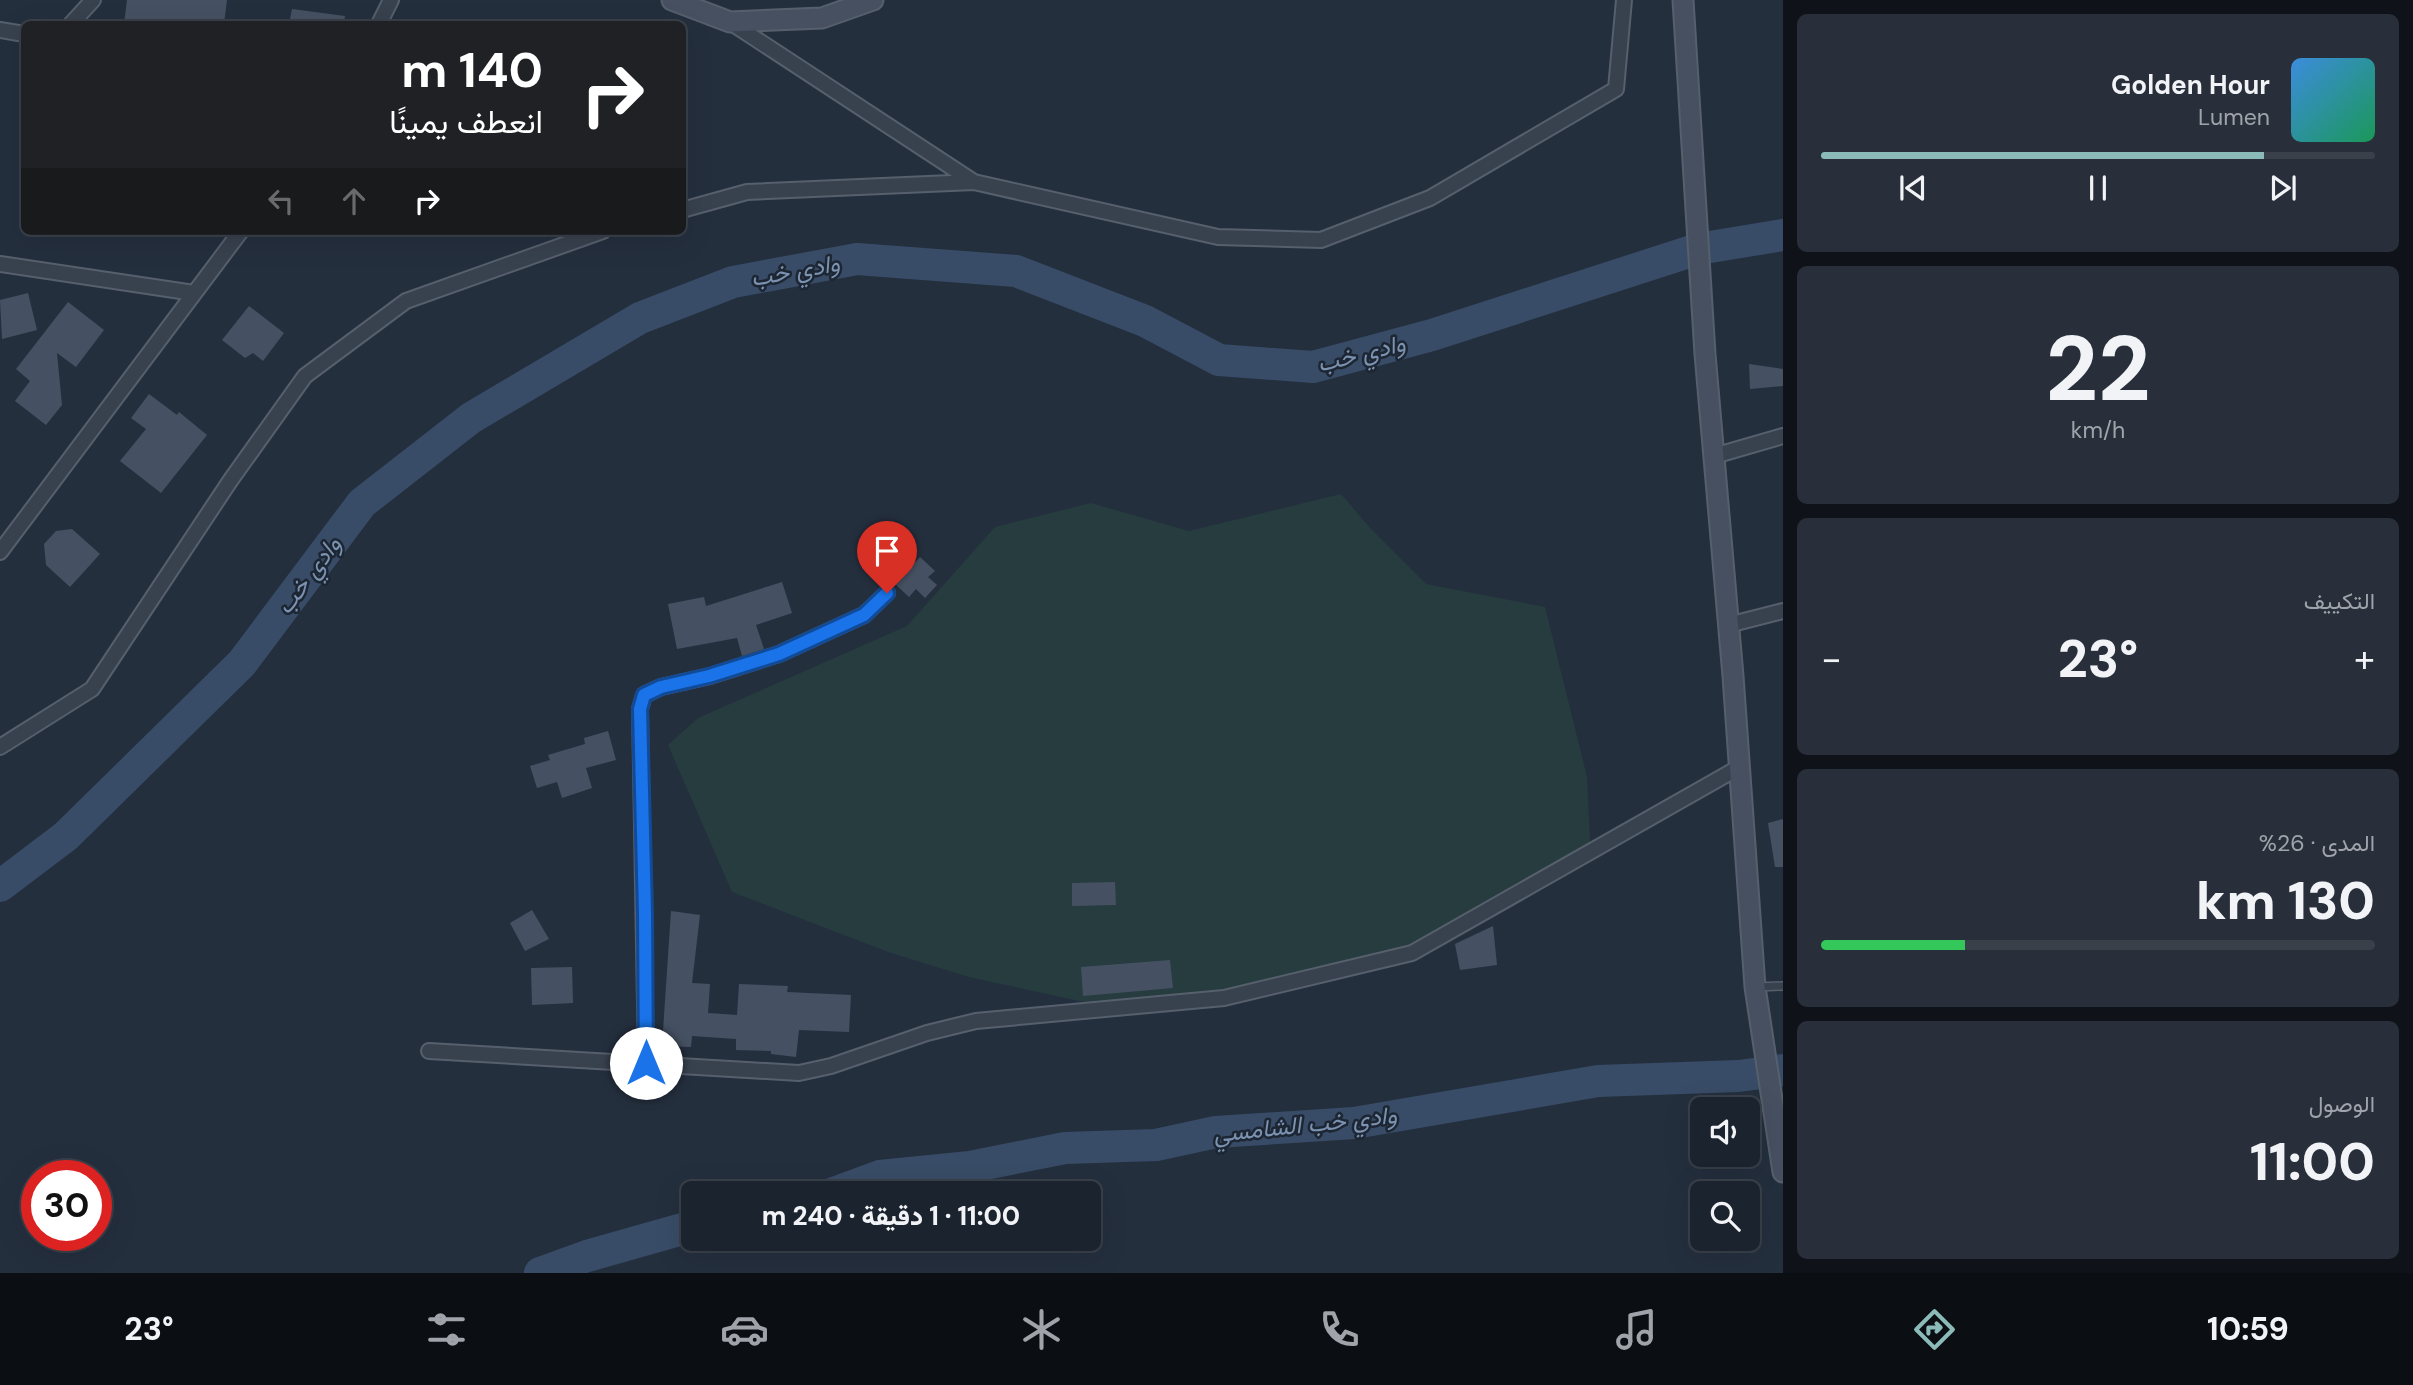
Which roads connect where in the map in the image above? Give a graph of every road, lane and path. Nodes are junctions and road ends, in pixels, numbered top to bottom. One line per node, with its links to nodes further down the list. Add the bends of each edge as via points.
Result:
1 (93, 0): 7 (street)
2 (391, 0): 8 (street)
3 (672, 0): 9 (street)
4 (873, 0): 9 (street, via 821,18)
5 (1624, 0): 12 (street, via 1616,89 1430,198 1321,240 1218,237)
6 (1683, 0): 19 (street)
7 (74, 21)
8 (380, 21)
9 (730, 22): 12 (street)
10 (0, 30): 11 (street)
11 (21, 34)
12 (974, 182): 13 (street, via 747,192)
13 (686, 208)
14 (238, 235): 17 (street)
15 (592, 235): 24 (street, via 406,301 305,376 92,689)
16 (0, 264): 17 (street)
17 (194, 293): 20 (street)
18 (1783, 436): 19 (street)
19 (1714, 456): 23 (street)
20 (0, 552)
21 (887, 593): 29 (street, via 864,615 779,654 644,695 640,709)
22 (1783, 611): 23 (street)
23 (1728, 625): 25 (street)
24 (0, 747)
25 (1738, 768): 27 (street); 29 (street, via 1412,953 1224,998 976,1021 799,1073)
26 (1783, 986): 27 (lane)
27 (1755, 987): 30 (street)
28 (429, 1051): 29 (street)
29 (646, 1063)
30 (1783, 1172)

